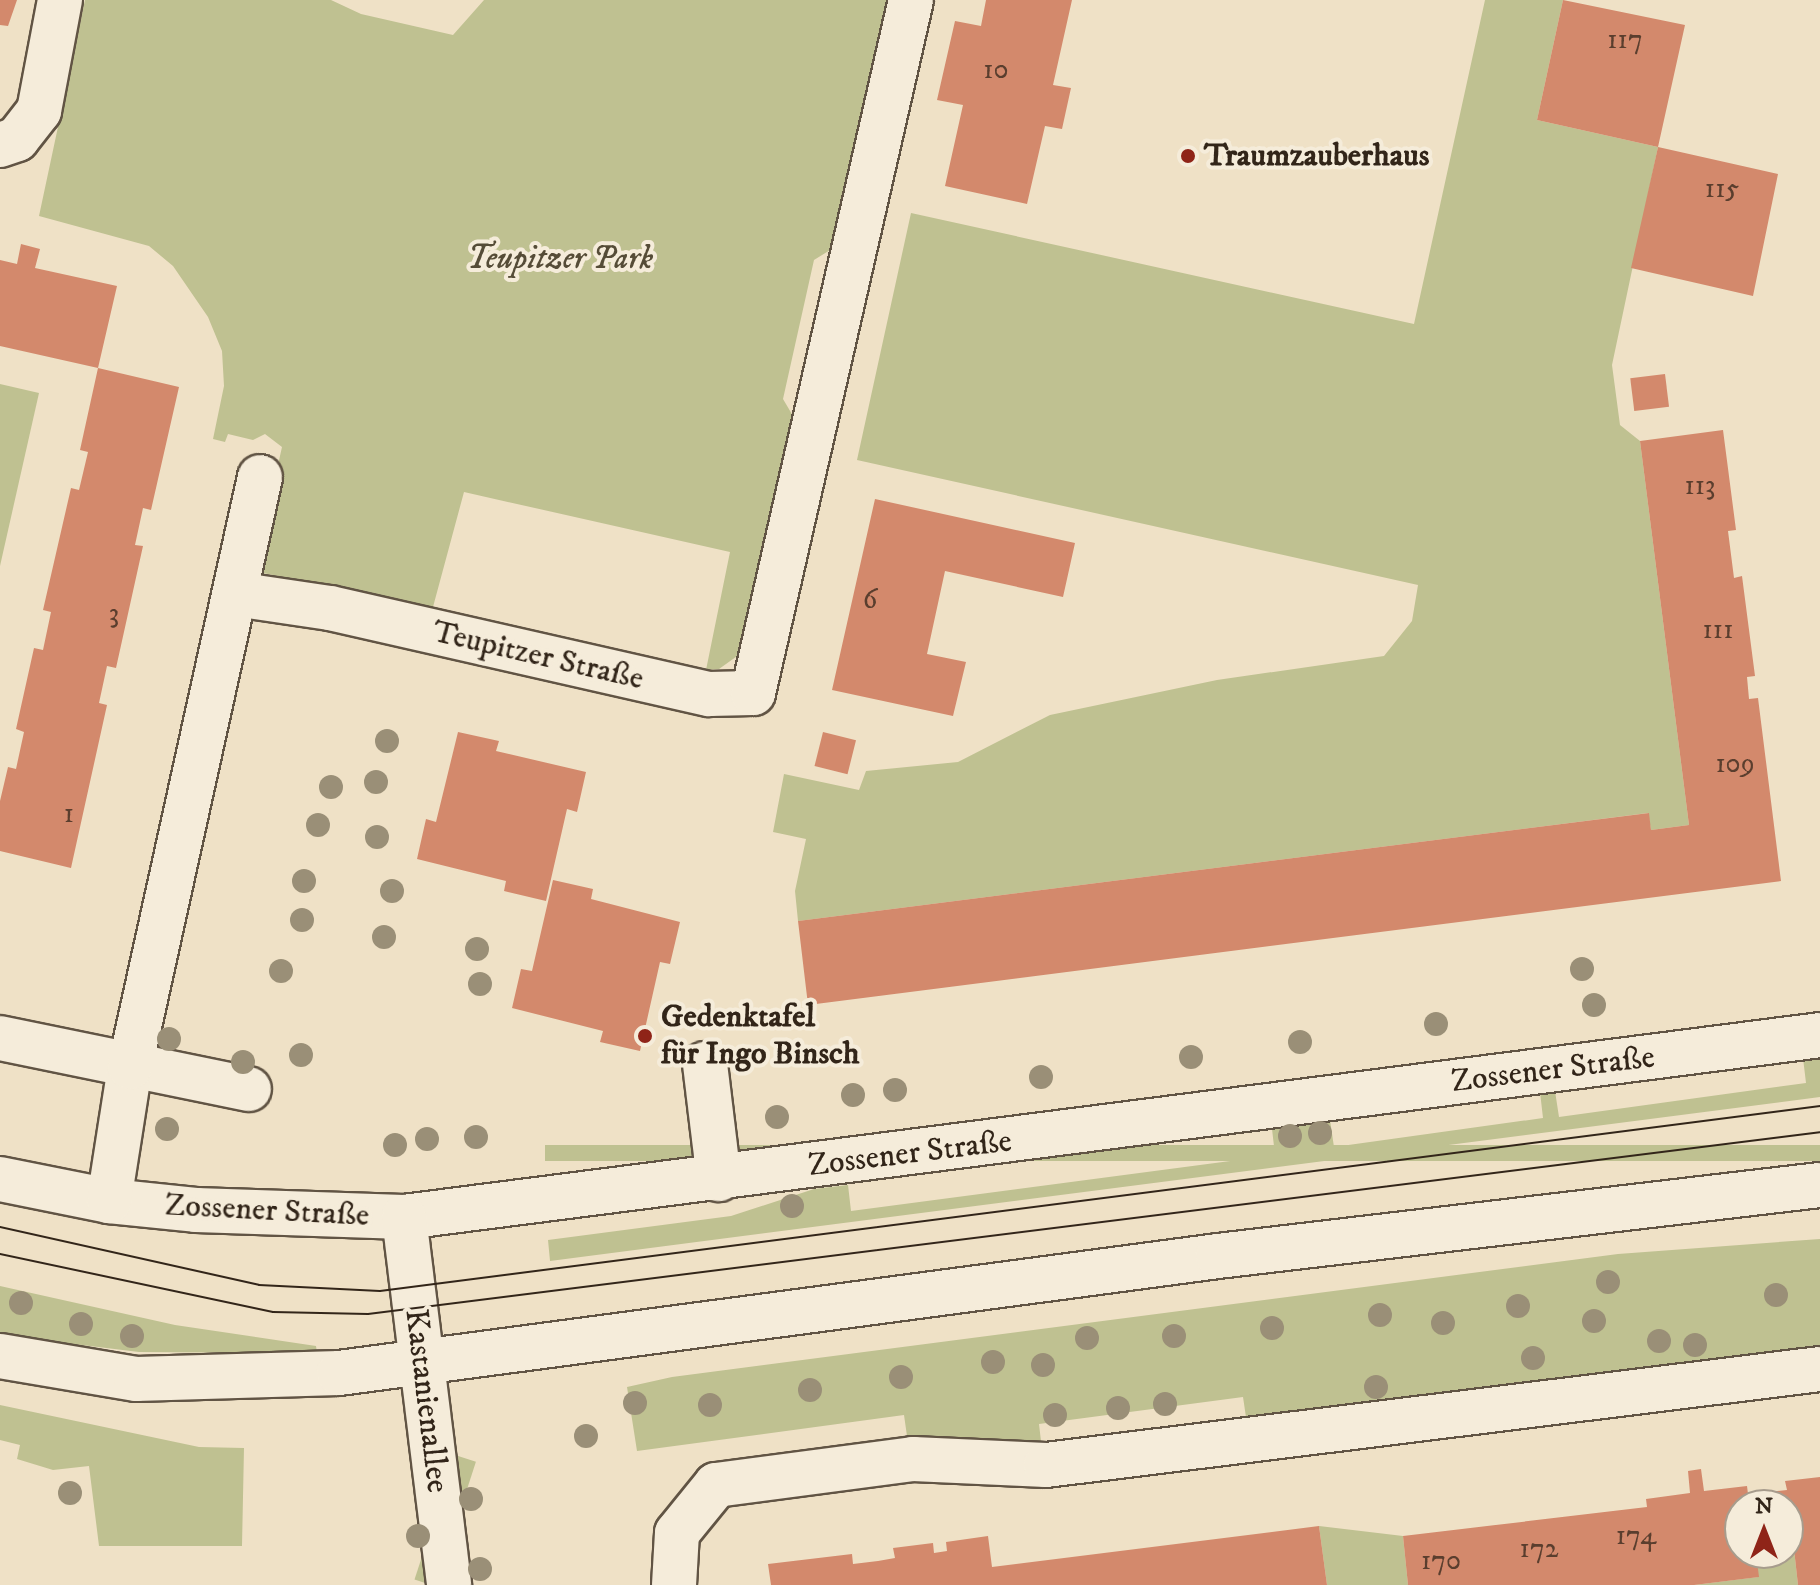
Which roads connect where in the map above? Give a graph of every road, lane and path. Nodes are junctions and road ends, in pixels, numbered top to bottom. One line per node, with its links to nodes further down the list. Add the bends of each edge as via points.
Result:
1 (60, 0): 3 (street, via 39,111 17,139)
2 (911, 0): 5 (street, Teupitzer Straße, via 753,693 709,694 330,608)
3 (0, 145)
4 (260, 477): 5 (street)
5 (235, 594): 9 (street)
6 (1820, 1035): 12 (street, Zossener Straße)
7 (0, 1038): 9 (street)
8 (705, 1064): 12 (street)
9 (130, 1067): 10 (street); 14 (street)
10 (249, 1089)
11 (0, 1179): 14 (street, Zossener Straße)
12 (719, 1179): 15 (street, Zossener Straße)
13 (1820, 1185): 17 (street, via 1218,1256)
14 (109, 1201): 15 (street, Zossener Straße, via 316,1218)
15 (404, 1217): 17 (street, Kastanienallee)
16 (0, 1356): 17 (street, via 136,1379 305,1376)
17 (420, 1363): 19 (street, Kastanienallee)
18 (1820, 1369): 20 (street, via 1046,1465 913,1459 716,1485 677,1533)
19 (449, 1585)
20 (674, 1585)

